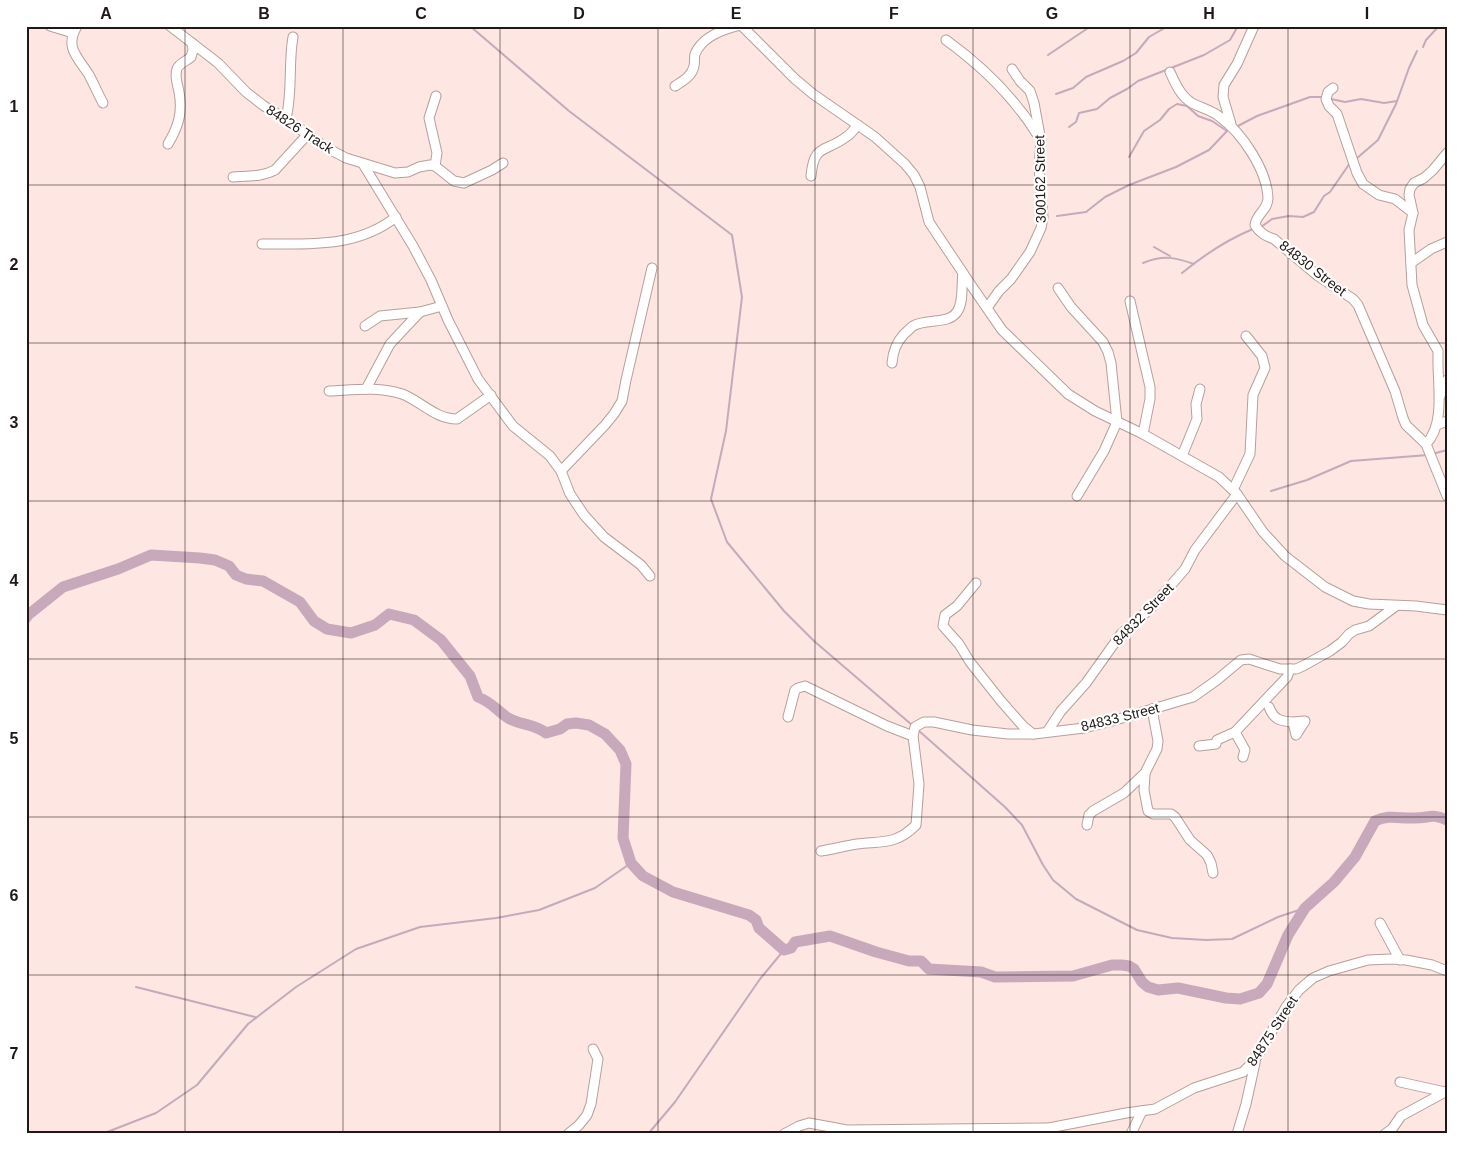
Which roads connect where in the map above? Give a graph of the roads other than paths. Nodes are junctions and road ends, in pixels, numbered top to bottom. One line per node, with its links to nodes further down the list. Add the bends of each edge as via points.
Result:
1 (50, 26): 6 (street)
2 (170, 26): 9 (street, 84826 Track)
3 (737, 26): 12 (street, via 712,35 696,52 690,75)
4 (742, 26): 18 (street, via 801,84)
5 (1254, 26): 17 (street, via 1224,85 1223,97)
6 (75, 30): 15 (street, via 73,53)
7 (293, 37): 16 (street)
8 (946, 40): 20 (street, via 987,72)
9 (192, 43): 16 (street, 84826 Track, via 218,63 246,92); 21 (street, via 191,57 177,69 180,113 177,128)
10 (1012, 70): 20 (street, 300162 Street, via 1032,95)
11 (1170, 72): 17 (street, 84830 Street, via 1191,102)
12 (675, 86)
13 (1333, 88): 28 (street, via 1326,99 1337,114 1363,184 1380,195 1395,199)
14 (436, 96): 25 (street, via 429,118 437,157)
15 (103, 103)
16 (286, 119): 19 (street, 84826 Track)
17 (1231, 124): 54 (street, 84830 Street, via 1258,164 1267,191 1268,201 1255,219 1255,225 1265,236 1274,239 1358,305 1395,390 1402,418)
18 (858, 125): 27 (street, via 845,138 821,150 812,162); 34 (street, via 896,154 914,175 929,222)
19 (307, 135): 24 (street, 84826 Track); 26 (street, via 269,174)
20 (1042, 140): 38 (street, 300162 Street, via 1039,168 1041,228 1030,252)
21 (168, 144)
22 (1447, 154): 28 (street, via 1410,189)
23 (503, 163): 25 (street, via 464,183 454,181)
24 (363, 164): 25 (street, 84826 Track, via 395,173 408,172 426,164); 29 (street)
25 (435, 166)
26 (233, 176)
27 (811, 176)
28 (1413, 213): 32 (street, via 1409,230)
29 (396, 217): 31 (street, via 374,231 342,242); 37 (street, via 418,254)
30 (1447, 242): 32 (street)
31 (262, 244)
32 (1411, 263): 42 (street, via 1410,275 1423,325)
33 (652, 268): 56 (street, via 622,401 600,431)
34 (963, 273): 38 (street); 43 (street, via 961,303 954,316 913,326 898,342)
35 (1058, 288): 51 (street, via 1108,352)
36 (1130, 302): 53 (street, via 1150,386)
37 (442, 306): 39 (street); 48 (street, via 478,379)
38 (987, 308): 51 (street, via 1002,330 1068,394)
39 (420, 312): 40 (street, via 380,316); 45 (street, via 390,344)
40 (365, 326)
41 (1246, 336): 57 (street, 84832 Street, via 1262,356 1265,368 1253,395 1250,454)
42 (1442, 352): 49 (street)
43 (892, 363)
44 (1447, 380): 49 (street)
45 (366, 389): 47 (street); 48 (street, via 402,394 451,419 463,416)
46 (1200, 389): 55 (street, via 1197,419)
47 (329, 391)
48 (490, 395): 56 (street, via 513,426 550,456)
49 (1439, 399): 52 (street)
50 (1447, 421): 52 (street)
51 (1117, 422): 53 (street); 58 (street)
52 (1436, 425): 54 (street)
53 (1143, 434): 55 (street)
54 (1426, 444): 59 (street, 84830 Street)
55 (1182, 456): 57 (street, via 1219,477)
56 (561, 471): 60 (street, via 570,494 584,515 604,537 641,565)
57 (1235, 492): 62 (street, via 1263,532 1285,556 1324,587 1353,601); 71 (street, 84832 Street, via 1185,569 1151,608 1121,634)
58 (1077, 496)
59 (1447, 496)
60 (650, 576)
61 (976, 583): 73 (street, via 945,615 943,626 1001,701)
62 (1396, 606): 63 (street); 64 (street, 84833 Street, via 1368,626 1349,634 1317,660)
63 (1447, 610)
64 (1290, 669): 65 (street); 67 (street, 84833 Street, via 1241,660 1193,698)
65 (1270, 695): 66 (street); 72 (street)
66 (1269, 707): 68 (street); 70 (street, via 1272,715 1280,721)
67 (1152, 709): 71 (street, 84833 Street, via 1084,728); 77 (street, via 1158,741)
68 (1265, 717)
69 (788, 718): 74 (street, via 795,690 805,686)
70 (1293, 722)
71 (1047, 732): 73 (street, 84833 Street)
72 (1236, 732): 75 (street, via 1217,740 1216,744); 76 (street, via 1245,750)
73 (1034, 734): 74 (street, 84833 Street, via 1008,734 924,722 915,727)
74 (913, 736): 79 (street, via 919,784 916,825 903,836 887,842)
75 (1199, 746)
76 (1243, 758)
77 (1145, 773): 78 (street, via 1124,793 1093,811); 80 (street, via 1148,811 1175,817 1190,840 1207,855)
78 (1087, 825)
79 (822, 852)
80 (1212, 873)
81 (1380, 923): 82 (street)
82 (1400, 960): 83 (street, 84875 Street); 85 (street, 84875 Street, via 1368,960 1313,978 1286,1007)
83 (1447, 971)
84 (593, 1048): 90 (street, via 598,1059 591,1104 587,1116)
85 (1255, 1060): 88 (street, 84875 Street, via 1243,1072 1194,1088 1155,1109); 94 (street)
86 (1400, 1082): 87 (street)
87 (1446, 1092): 96 (street, via 1401,1116)
88 (1142, 1111): 89 (street, 84875 Street); 93 (street)
89 (1050, 1128): 91 (street, via 847,1130 809,1123); 92 (street, 84875 Street)
90 (568, 1134)
91 (784, 1134)
92 (1038, 1134)
93 (1131, 1134)
94 (1236, 1134)
95 (1378, 1134): 96 (street)
96 (1384, 1134)

